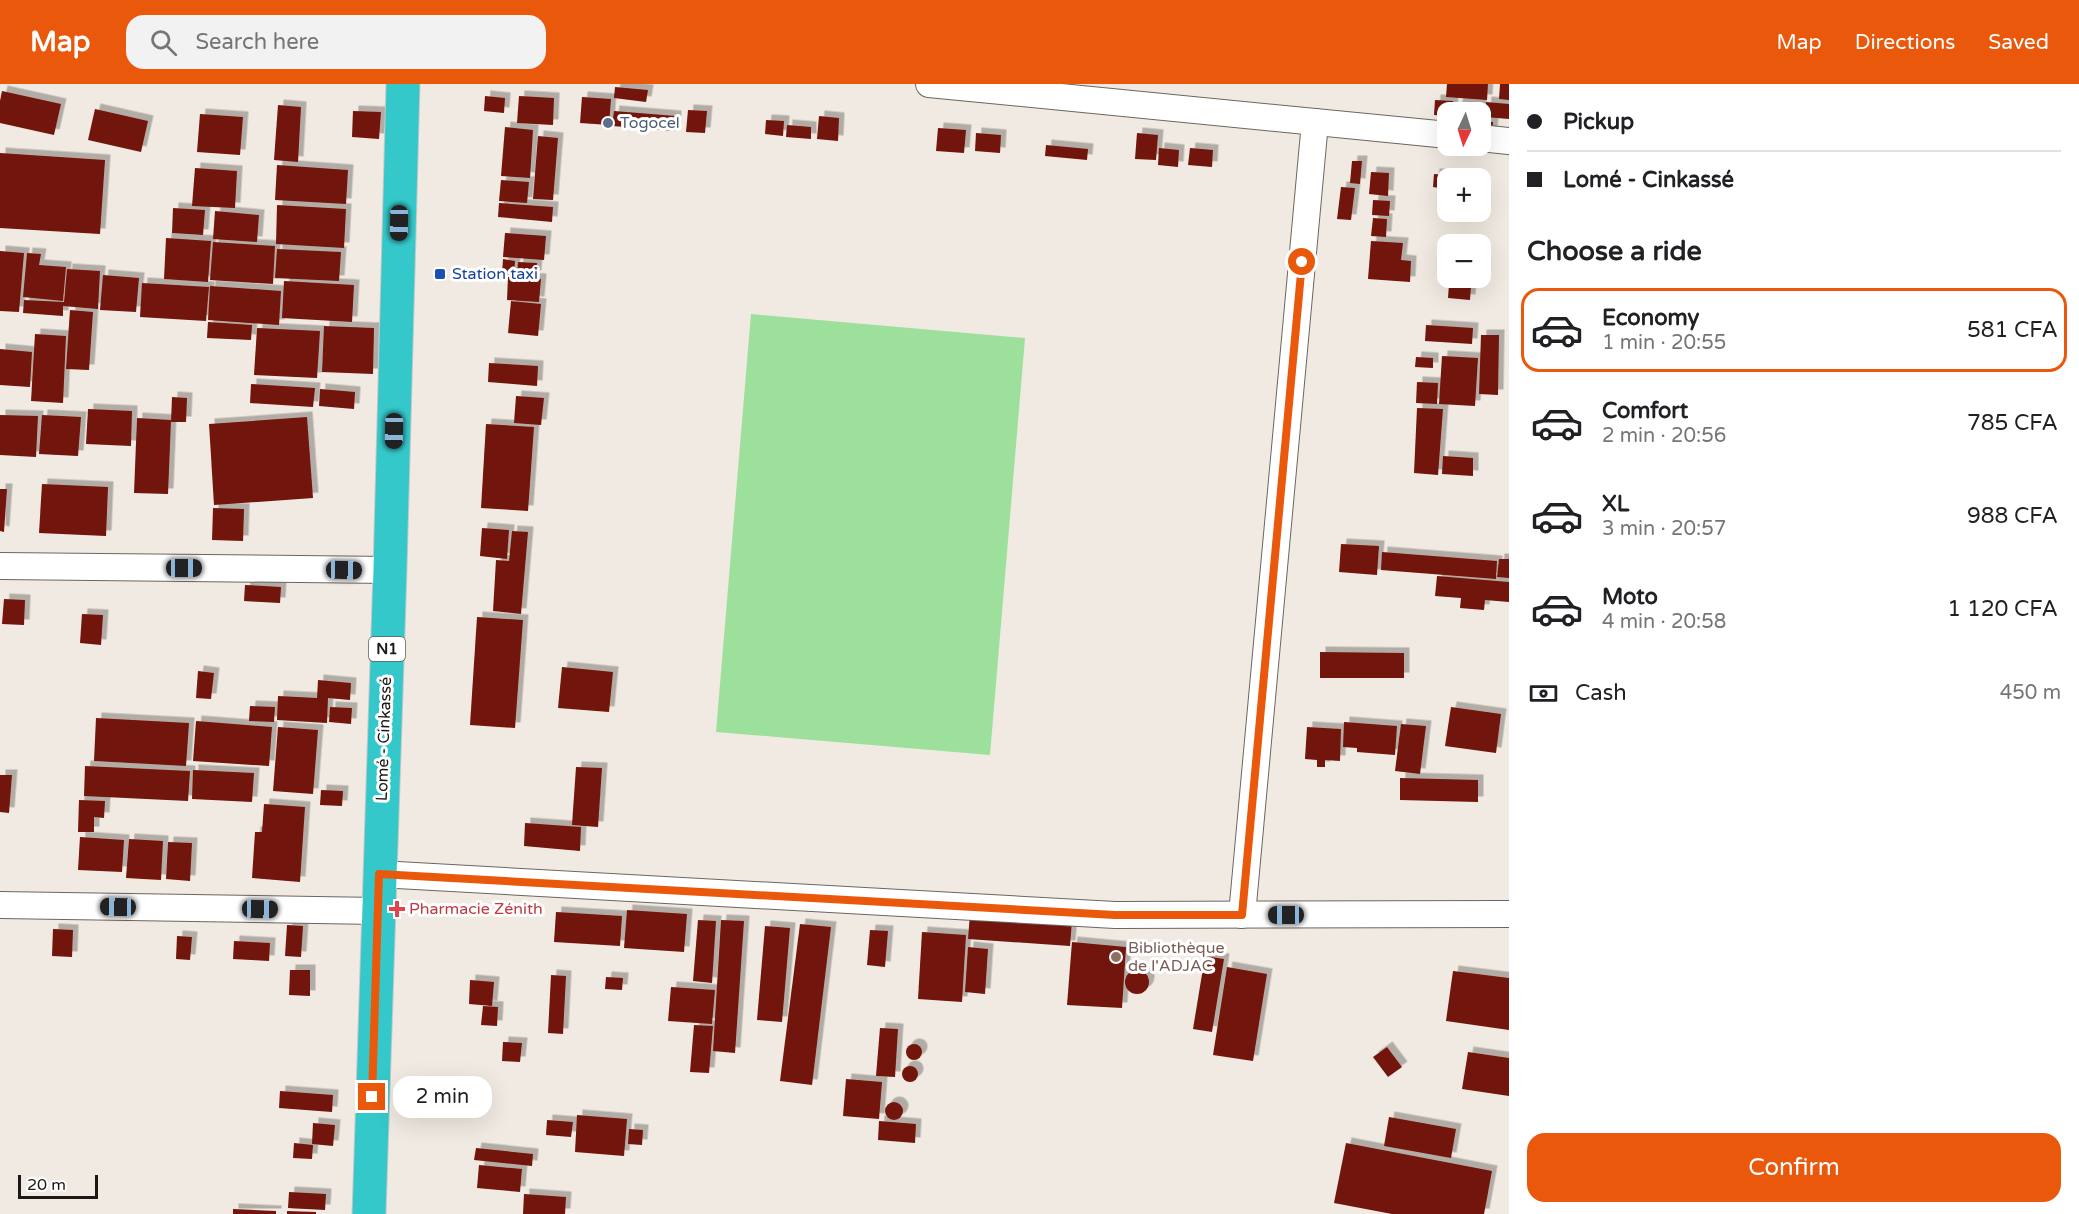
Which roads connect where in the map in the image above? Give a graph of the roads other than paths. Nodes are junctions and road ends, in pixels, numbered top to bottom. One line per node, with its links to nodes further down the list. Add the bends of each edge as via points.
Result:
1 (403, 84): 8 (highway, Lomé - Cinkassé / N1)
2 (929, 84): 3 (street)
3 (1315, 122): 4 (street); 13 (street)
4 (1437, 134)
5 (1491, 139): 6 (street)
6 (1509, 141)
7 (0, 566): 8 (street)
8 (390, 570): 9 (highway, Lomé - Cinkassé / N1)
9 (379, 874): 11 (highway, Lomé - Cinkassé / N1); 13 (street, via 1115,915)
10 (0, 905): 11 (street)
11 (378, 911): 14 (highway, Lomé - Cinkassé / N1)
12 (1509, 914): 13 (street)
13 (1242, 915)
14 (369, 1214)

